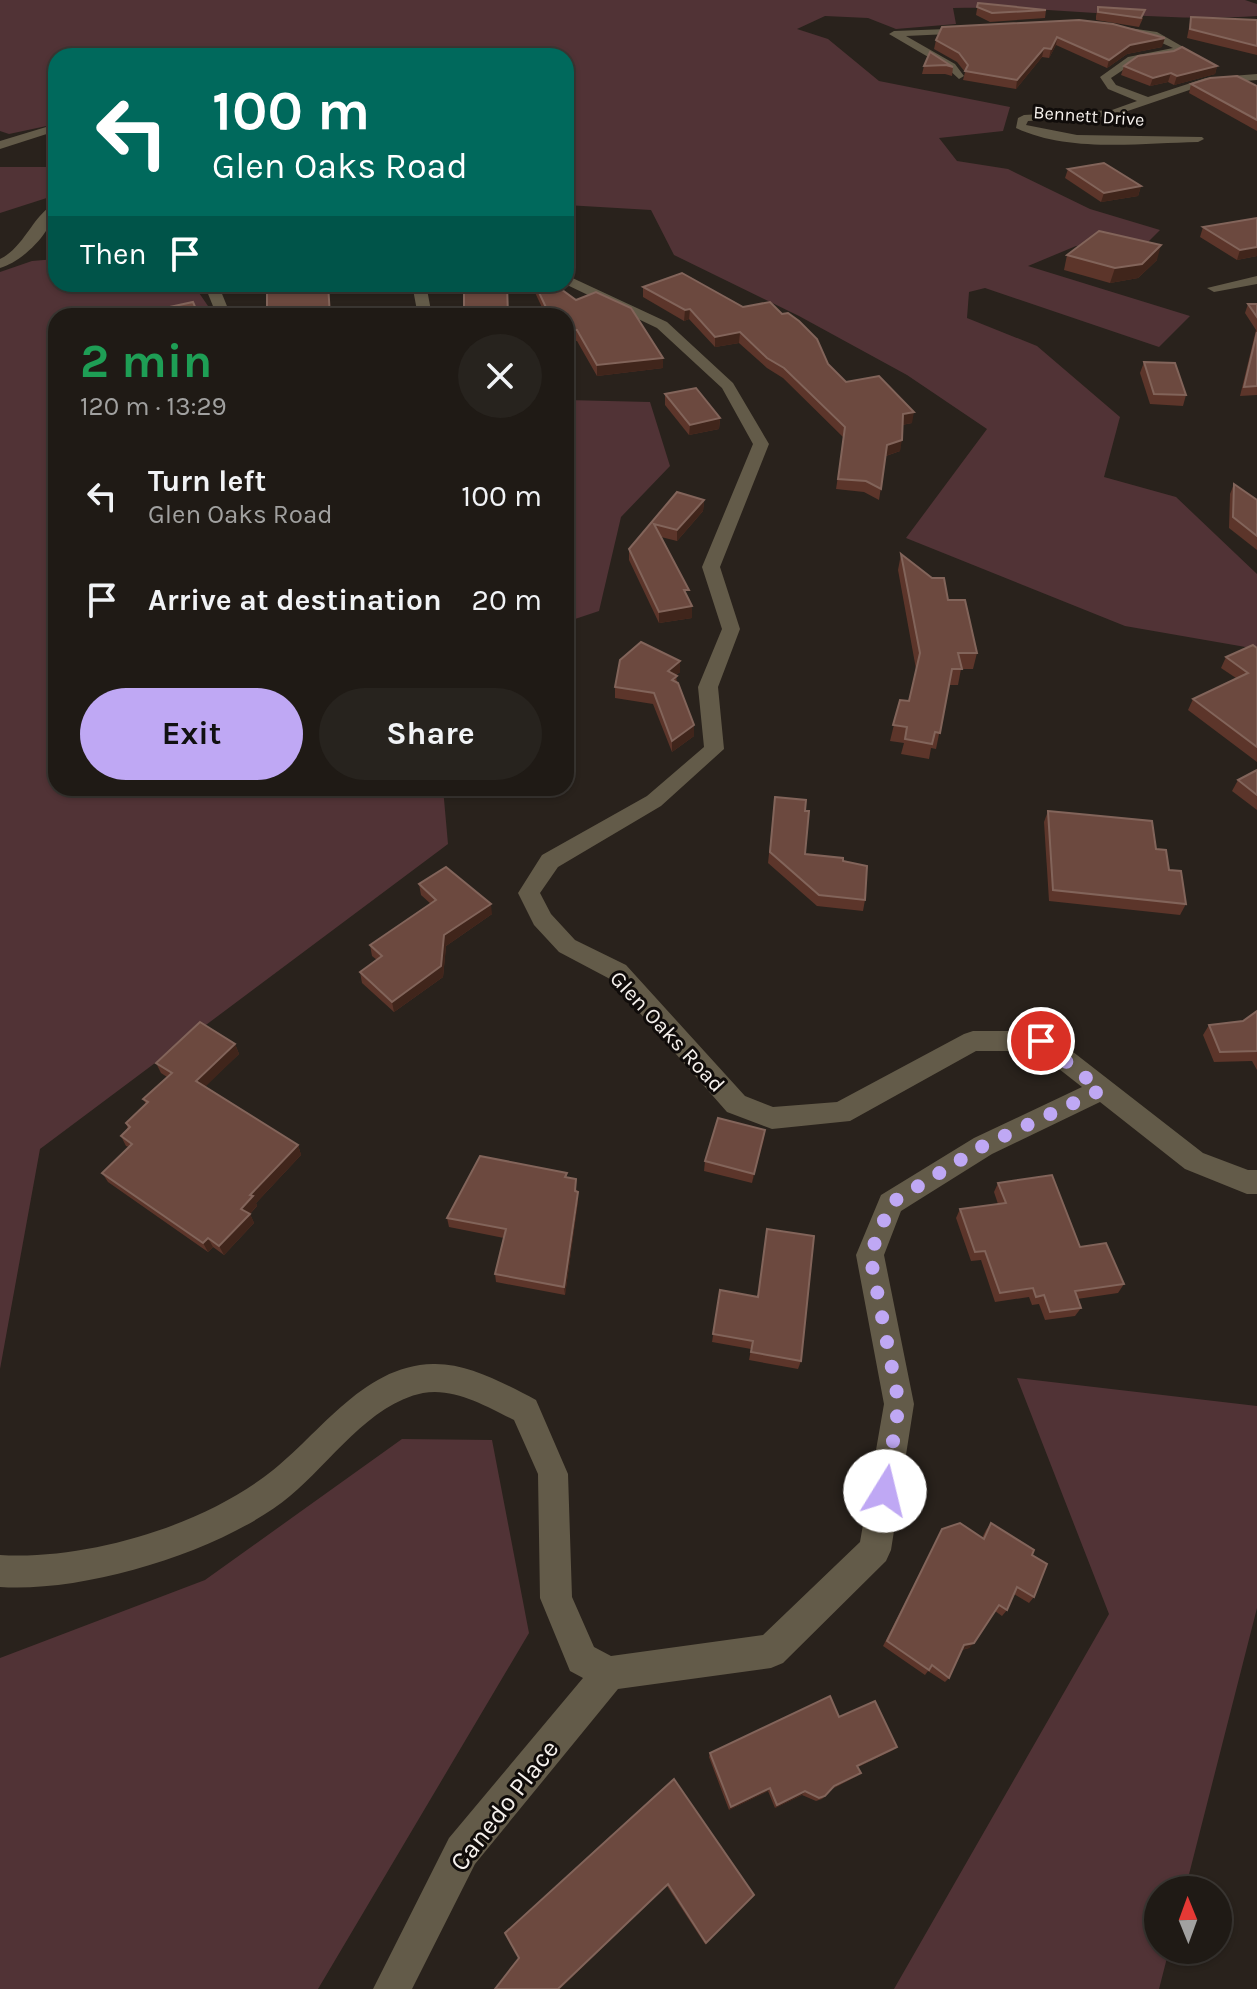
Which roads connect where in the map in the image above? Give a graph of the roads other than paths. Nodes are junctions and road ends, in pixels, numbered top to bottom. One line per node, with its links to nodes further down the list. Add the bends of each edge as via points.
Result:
1 (1096, 27): 5 (street, via 1124,27 1180,48 1132,59 1105,77 1112,87)
2 (987, 28): 3 (street, via 894,34 951,66)
3 (959, 76)
4 (1257, 77): 5 (street, via 1206,81)
5 (1150, 102): 7 (street, Bennett Drive, via 1113,113 1024,118 1020,126 1028,133 1064,136)
6 (48, 130): 8 (street)
7 (1198, 139)
8 (0, 145)
9 (48, 215): 10 (street, via 39,234)
10 (0, 264)
11 (1257, 280): 13 (street)
12 (574, 283): 14 (street, Glen Oaks Road, via 662,325 728,386 761,444 711,567 731,629 708,687 714,749 654,801 550,861 529,893 542,919 567,946 618,972 736,1104 772,1118 841,1113 973,1041 1041,1041)
13 (1214, 288)
14 (1101, 1090): 15 (street, Glen Oaks Road, via 1194,1161); 17 (street, via 983,1146 891,1203 870,1255 899,1404 875,1550 771,1651)
15 (1257, 1182)
16 (0, 1571): 17 (street, via 15,1574 93,1564 219,1522 275,1488 389,1390 425,1378 477,1386 525,1410 553,1474 556,1598 582,1659)
17 (609, 1673): 18 (street, Canedo Place, via 462,1851)
18 (392, 1989)

